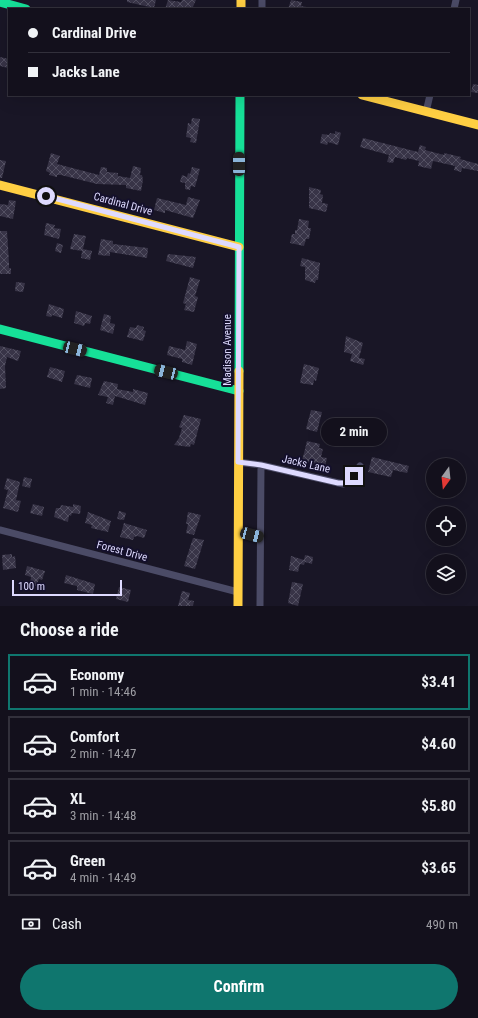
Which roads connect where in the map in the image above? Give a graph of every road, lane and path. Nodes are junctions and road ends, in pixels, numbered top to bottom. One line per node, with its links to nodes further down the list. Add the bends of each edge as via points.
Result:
1 (0, 2): 2 (street)
2 (22, 8)
3 (240, 96): 9 (street, Madison Avenue)
4 (366, 96): 6 (street)
5 (430, 96): 6 (street)
6 (426, 112): 7 (street)
7 (478, 125)
8 (0, 185): 9 (street, Cardinal Drive)
9 (239, 247): 11 (street, Madison Avenue)
10 (0, 329): 11 (street)
11 (239, 391): 12 (street, Madison Avenue)
12 (238, 462): 13 (street, Jacks Lane); 16 (street, Madison Avenue)
13 (261, 465): 14 (street, Jacks Lane, via 343,484 351,480); 17 (street)
14 (360, 466)
15 (0, 530): 18 (street, Forest Drive)
16 (238, 532): 17 (street); 18 (street, Madison Avenue)
17 (260, 537): 20 (street)
18 (238, 592): 19 (street, Madison Avenue)
19 (238, 606)
20 (260, 606)

